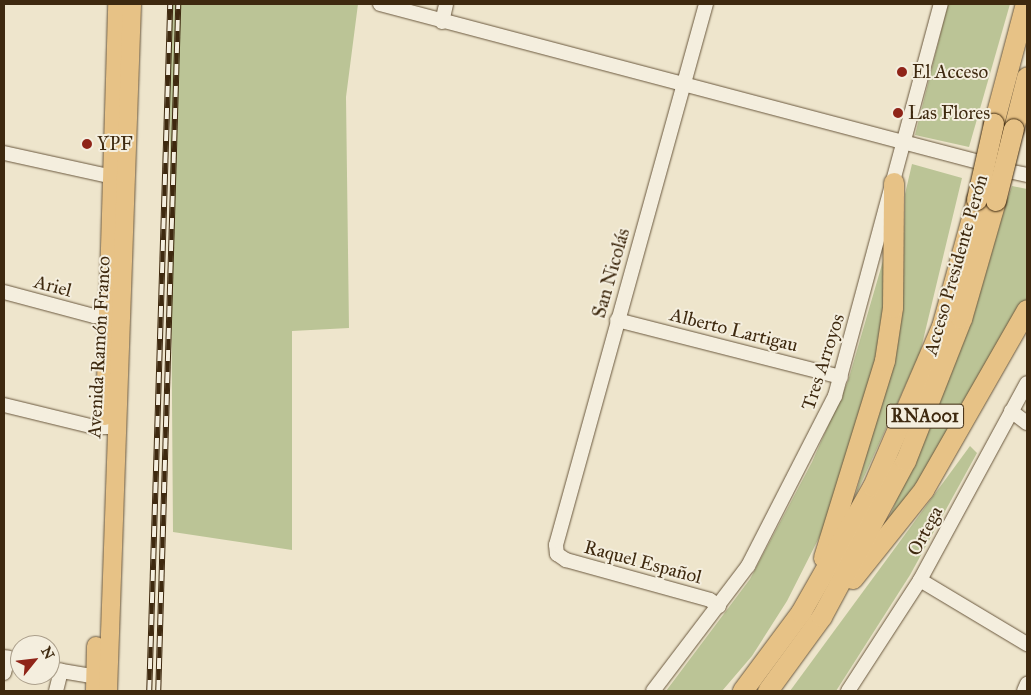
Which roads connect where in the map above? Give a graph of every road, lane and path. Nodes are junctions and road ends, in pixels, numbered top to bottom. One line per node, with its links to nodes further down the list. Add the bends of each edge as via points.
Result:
1 (117, 4): 14 (main road, Avenida Ramón Franco)
2 (132, 4): 14 (main road, Avenida Ramón Franco)
3 (380, 4): 8 (street)
4 (446, 4): 8 (street)
5 (706, 4): 10 (street, San Nicolás)
6 (941, 4): 11 (street, Tres Arroyos)
7 (1026, 4): 29 (highway, Acceso Presidente Perón / RNA001, bridge, via 942,327 855,524)
8 (442, 22): 10 (street)
9 (1027, 78): 30 (highway, Acceso Presidente Perón / RNA001, bridge, via 962,319 906,460)
10 (684, 84): 11 (street); 19 (street, San Nicolás)
11 (904, 143): 13 (street); 15 (street, Tres Arroyos)
12 (4, 153): 14 (street)
13 (975, 161)
14 (120, 179): 18 (main road, Avenida Ramón Franco)
15 (894, 183): 20 (street, Tres Arroyos); 29 (highway, via 894,308 881,383 847,495)
16 (4, 292): 18 (street, Ariel)
17 (1027, 310): 30 (highway, via 924,490)
18 (115, 317): 25 (main road, Avenida Ramón Franco)
19 (617, 320): 20 (street, Alberto Lartigau); 26 (street, San Nicolás)
20 (841, 377): 28 (street, Tres Arroyos, via 820,430 768,532)
21 (1027, 383): 23 (street, Ortega)
22 (4, 405): 25 (street)
23 (1010, 411): 24 (street); 27 (street, Ortega)
24 (1027, 423)
25 (111, 427): 35 (main road, Avenida Ramón Franco)
26 (557, 554): 28 (street, Raquel Español, via 710,600)
27 (920, 580): 31 (street); 40 (street, Ortega)
28 (719, 606): 37 (street, Tres Arroyos)
29 (801, 613): 38 (highway, Acceso Presidente Perón / RNA001)
30 (822, 617): 39 (highway, Acceso Presidente Perón / RNA001)
31 (1027, 644)
32 (10, 659): 34 (street)
33 (60, 672): 35 (street)
34 (4, 674)
35 (101, 684)
36 (1027, 684): 41 (street)
37 (652, 691)
38 (742, 691)
39 (768, 691)
40 (848, 691)
41 (1024, 691)

